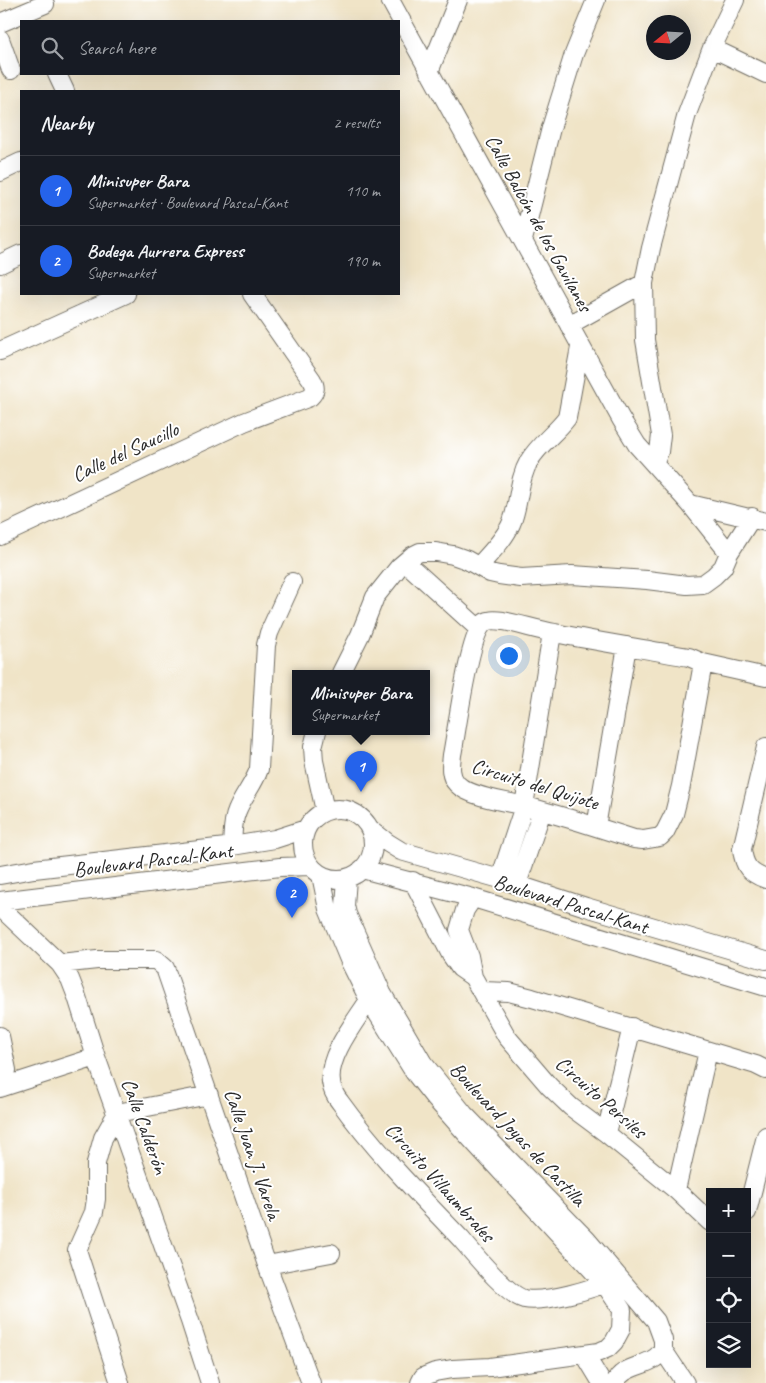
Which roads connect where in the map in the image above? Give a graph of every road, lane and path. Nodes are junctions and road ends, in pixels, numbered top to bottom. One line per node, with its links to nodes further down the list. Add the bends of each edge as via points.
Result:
1 (390, 0): 10 (street, Calle Balcón de los Gavilanes)
2 (458, 0): 10 (street)
3 (596, 0): 16 (street, via 574,54 551,128)
4 (735, 0): 8 (street)
5 (44, 4): 6 (street)
6 (0, 23)
7 (0, 40): 9 (street)
8 (712, 48): 11 (street); 19 (street, via 687,114)
9 (11, 70)
10 (429, 72): 16 (street, Calle Balcón de los Gavilanes)
11 (766, 74)
12 (57, 75): 13 (street)
13 (65, 90)
14 (20, 162): 15 (street)
15 (0, 172)
16 (523, 240): 22 (street, Calle Balcón de los Gavilanes)
17 (20, 254): 18 (street)
18 (0, 264)
19 (644, 283): 22 (street); 25 (street, via 645,340 661,435)
20 (124, 295): 24 (street)
21 (253, 295): 28 (street, Calle del Saucillo, via 312,380 315,387 310,397 226,430)
22 (569, 325): 23 (street, Calle Balcón de los Gavilanes)
23 (580, 347): 25 (street, Calle Balcón de los Gavilanes, via 621,419); 31 (street, via 567,418 540,444 529,462 517,493 511,524)
24 (0, 351)
25 (654, 464): 26 (street, Calle Balcón de los Gavilanes)
26 (690, 504): 27 (street); 29 (street, Calle Balcón de los Gavilanes)
27 (759, 519): 29 (street)
28 (0, 536)
29 (729, 553): 31 (street, via 723,567 714,576 703,584 687,585 572,575 498,576)
30 (405, 562): 31 (street, via 420,552 436,552); 33 (street); 37 (street, via 375,597)
31 (479, 566)
32 (292, 582): 47 (street, via 267,639 259,769 233,822)
33 (479, 629): 34 (street, via 487,621 501,620); 41 (street, Circuito del Quijote, via 474,640 454,746 452,777 457,785 469,792)
34 (552, 633): 35 (street); 41 (street)
35 (627, 646): 36 (street, via 690,657); 44 (street)
36 (703, 663): 38 (street); 44 (street, Circuito del Quijote, via 681,786 666,832 660,837 642,840)
37 (342, 670)
38 (766, 677)
39 (316, 735): 42 (street, via 314,761)
40 (766, 747): 52 (street, via 742,849 747,867)
41 (524, 806): 43 (street, Circuito del Quijote); 51 (street)
42 (325, 811): 45 (street, via 350,811); 46 (street)
43 (542, 811): 44 (street, Circuito del Quijote); 54 (street)
44 (596, 827)
45 (369, 828): 49 (street, via 372,842 370,857); 51 (street, Boulevard Pascal-Kant, via 401,850)
46 (306, 829): 47 (street, Boulevard Pascal-Kant, via 274,839); 48 (street, via 304,855)
47 (232, 846): 50 (street, Boulevard Pascal-Kant)
48 (316, 870): 49 (street, via 334,879); 56 (street, Boulevard Pascal-Kant, via 280,867); 64 (street, Boulevard Joyas de Castilla, via 328,910)
49 (354, 873): 53 (street, Boulevard Pascal-Kant); 80 (street, Boulevard Joyas de Castilla, via 345,906 347,914 382,993 423,1063 464,1114 587,1240)
50 (0, 875)
51 (500, 879): 54 (street, Boulevard Pascal-Kant)
52 (766, 879)
53 (413, 881): 55 (street, Boulevard Pascal-Kant); 62 (street, Circuito Persiles, via 451,955)
54 (517, 884): 58 (street, Boulevard Pascal-Kant)
55 (473, 898): 59 (street, Boulevard Pascal-Kant); 62 (street, Circuito Persiles, via 465,910 459,930)
56 (0, 901)
57 (0, 906): 61 (street, Calle Calderón)
58 (586, 907): 59 (street); 60 (street, Boulevard Pascal-Kant)
59 (579, 931): 63 (street, Boulevard Pascal-Kant)
60 (766, 960)
61 (60, 964): 68 (street, Calle Calderón, via 77,996); 71 (street, Calle Juan J. Varela, via 156,960 165,968)
62 (477, 984): 65 (street); 73 (street, Circuito Persiles, via 507,1037 549,1086)
63 (766, 987)
64 (369, 1000): 80 (street, Boulevard Joyas de Castilla, via 433,1096); 80 (street, Circuito Villaumbrales, via 339,1048 332,1064 331,1082 339,1102 376,1148 515,1295 524,1299 568,1295)
65 (632, 1027): 67 (street); 73 (street)
66 (0, 1036): 70 (street, via 7,1070)
67 (708, 1050): 69 (street); 75 (street)
68 (96, 1057): 70 (street); 72 (street, Calle Calderón)
69 (766, 1070)
70 (2, 1087)
71 (209, 1095): 72 (street); 79 (street, Calle Juan J. Varela)
72 (117, 1113): 84 (street, via 103,1138 94,1212 77,1250); 85 (street, Calle Calderón)
73 (606, 1133): 75 (street, Circuito Persiles)
74 (766, 1136): 76 (street)
75 (676, 1190): 77 (street, Circuito Persiles)
76 (751, 1196)
77 (706, 1218)
78 (331, 1253): 79 (street)
79 (267, 1265): 86 (street, Calle Juan J. Varela)
80 (611, 1280): 81 (street, Boulevard Joyas de Castilla, via 656,1321 661,1331); 82 (street, Boulevard Joyas de Castilla, via 622,1310 621,1329 608,1348)
81 (663, 1350): 90 (street, via 654,1358 622,1373); 91 (street)
82 (585, 1356): 83 (street); 89 (street)
83 (490, 1367): 87 (street, via 435,1372 423,1377); 88 (street)
84 (120, 1383)
85 (210, 1383)
86 (311, 1383)
87 (420, 1383)
88 (476, 1383)
89 (602, 1383)
90 (615, 1383)
91 (685, 1383)

